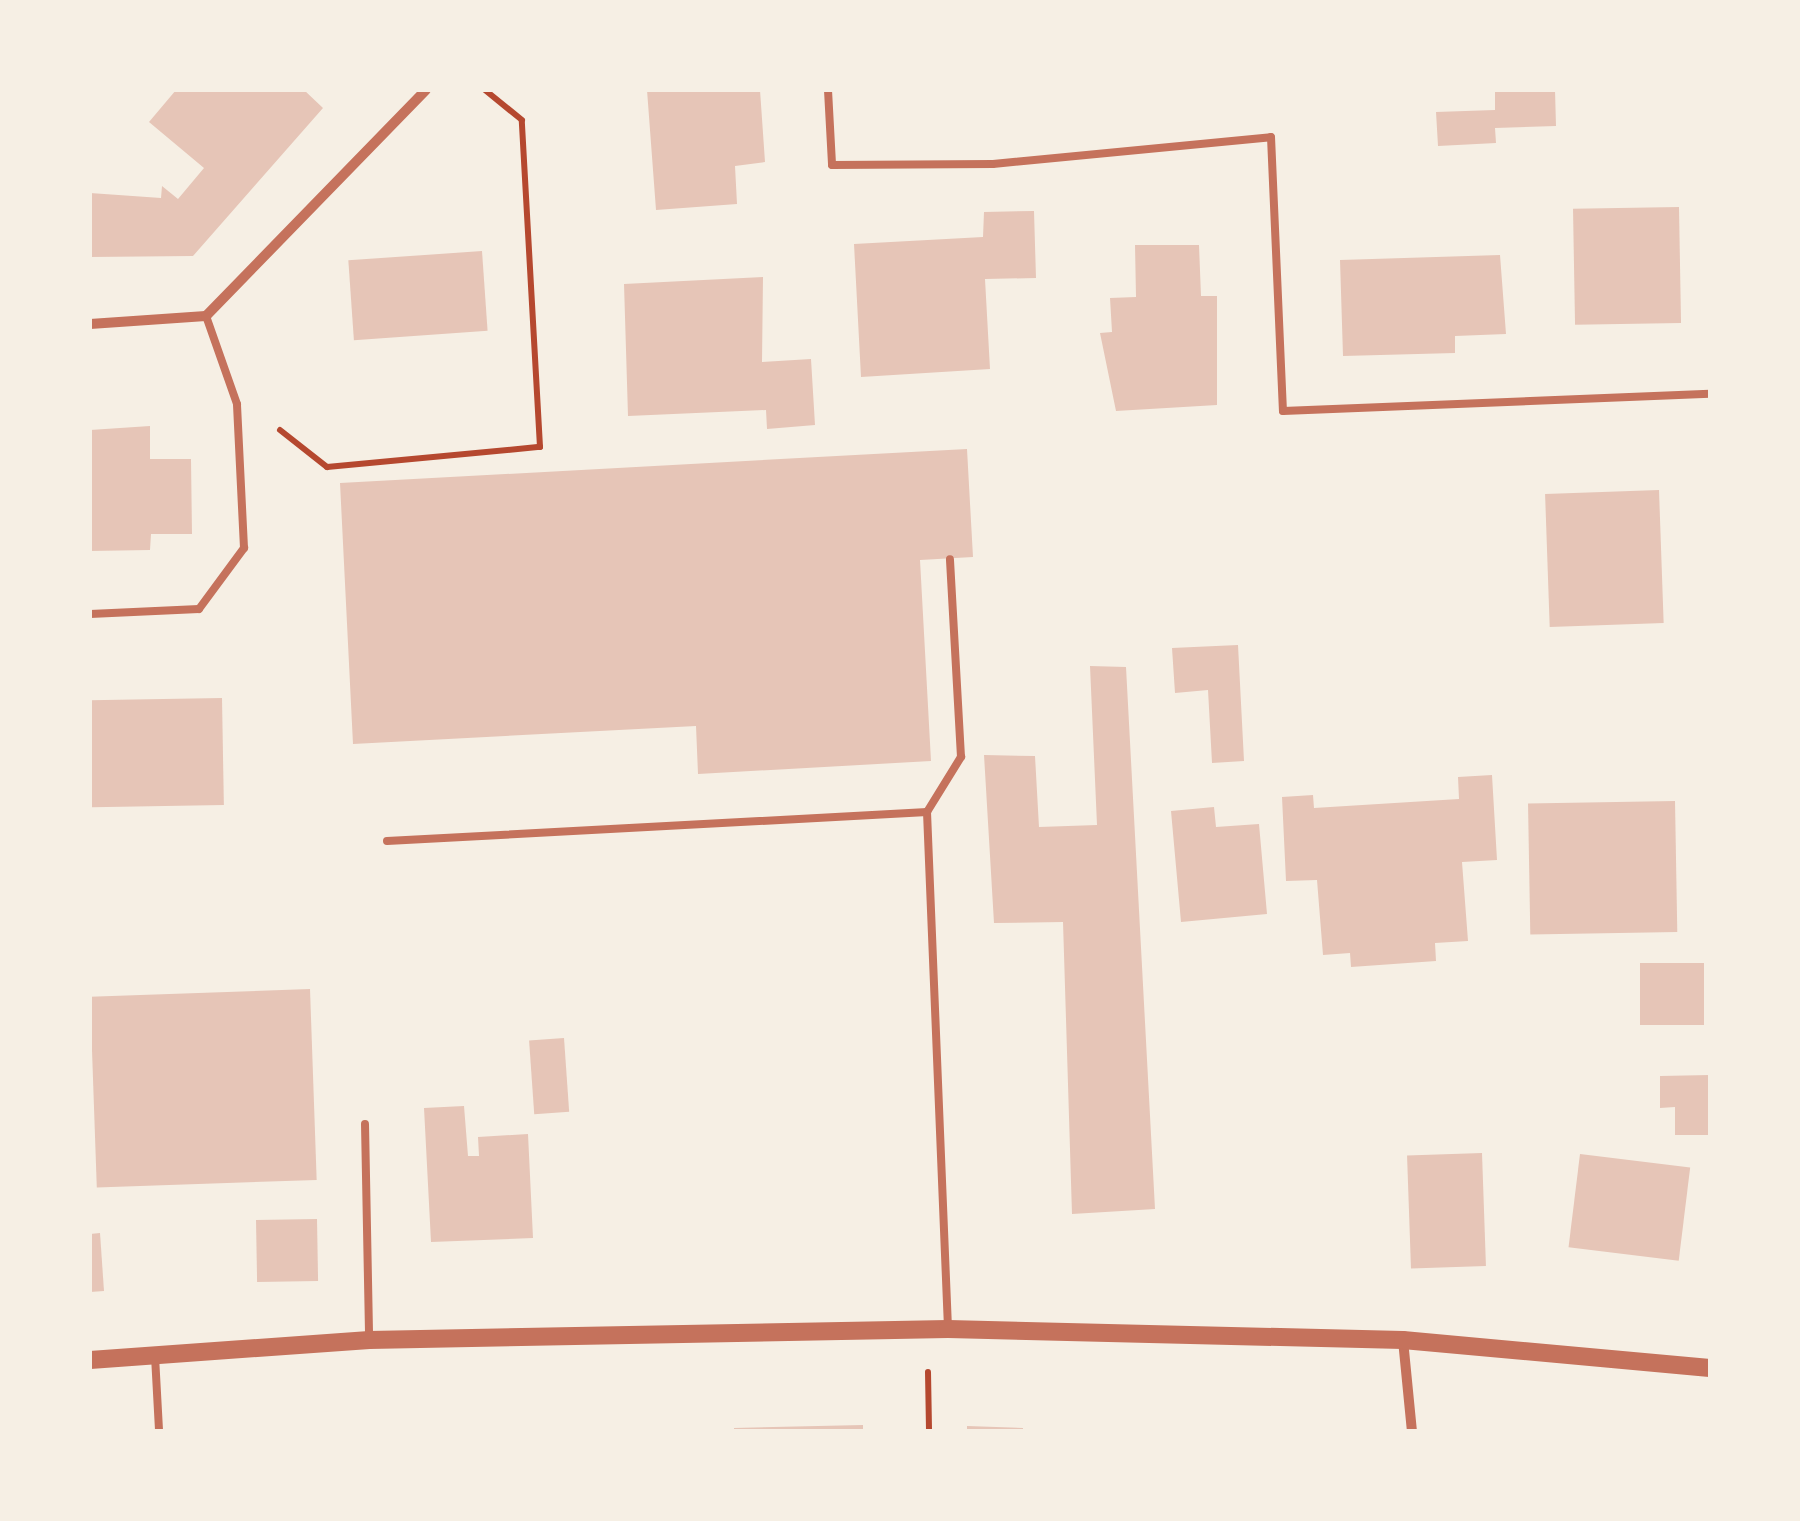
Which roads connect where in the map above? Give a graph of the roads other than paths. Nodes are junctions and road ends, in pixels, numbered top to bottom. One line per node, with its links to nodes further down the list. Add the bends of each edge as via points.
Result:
1 (426, 90): 3 (street)
2 (828, 90): 5 (lane, via 832,165 994,164 1272,137 1283,411)
3 (206, 316): 4 (street); 7 (lane, via 237,404 244,548 199,608)
4 (90, 324)
5 (1710, 394)
6 (950, 559): 8 (lane, via 961,757)
7 (90, 614)
8 (927, 812): 9 (lane); 11 (lane)
9 (387, 841)
10 (366, 1124): 12 (lane)
11 (948, 1330): 12 (street); 13 (street)
12 (369, 1340): 14 (street)
13 (1403, 1340): 16 (street); 18 (street)
14 (155, 1356): 15 (street); 17 (lane)
15 (90, 1360)
16 (1710, 1368)
17 (160, 1431)
18 (1412, 1431)

